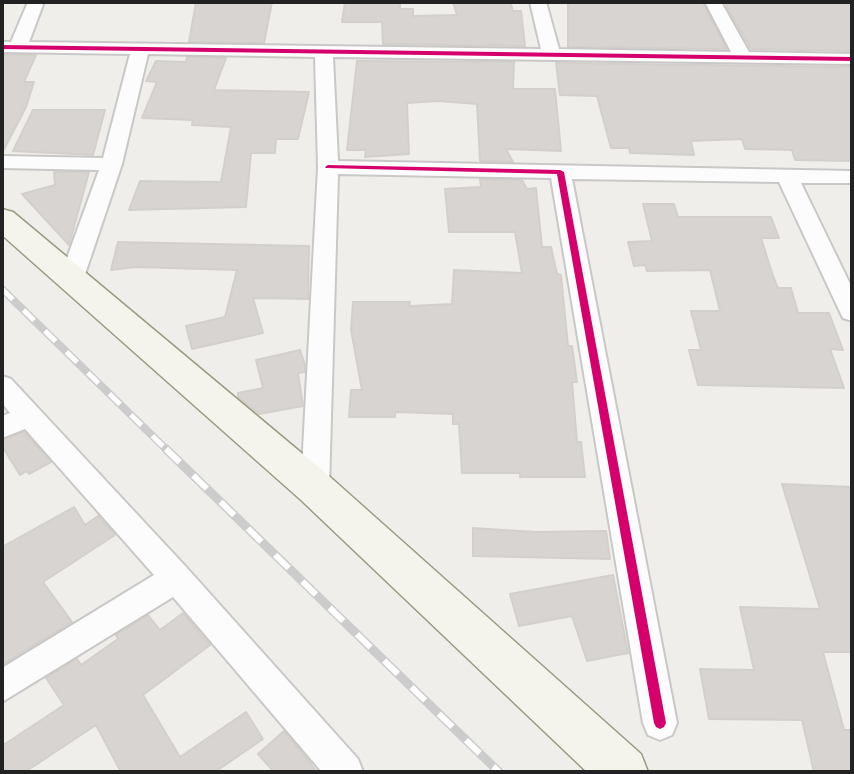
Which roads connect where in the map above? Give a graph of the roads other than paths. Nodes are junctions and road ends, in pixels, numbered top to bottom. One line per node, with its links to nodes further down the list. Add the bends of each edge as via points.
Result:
1 (36, 2): 4 (street)
2 (538, 2): 7 (street)
3 (713, 2): 9 (street)
4 (10, 47): 5 (street)
5 (140, 51): 6 (street); 11 (street)
6 (324, 52): 7 (street); 12 (street)
7 (551, 54): 9 (street)
8 (852, 58): 9 (street)
9 (744, 59)
10 (2, 162): 11 (street)
11 (112, 164): 17 (street)
12 (328, 167): 13 (street); 21 (street)
13 (560, 172): 14 (street); 24 (street)
14 (787, 176): 15 (street); 18 (street)
15 (852, 177)
16 (2, 219): 17 (main road)
17 (71, 280): 21 (main road)
18 (852, 313)
19 (2, 386): 20 (street)
20 (15, 422): 22 (street)
21 (315, 488): 26 (main road)
22 (176, 578): 23 (street); 25 (street)
23 (2, 686)
24 (660, 723)
25 (345, 772)
26 (623, 772)

